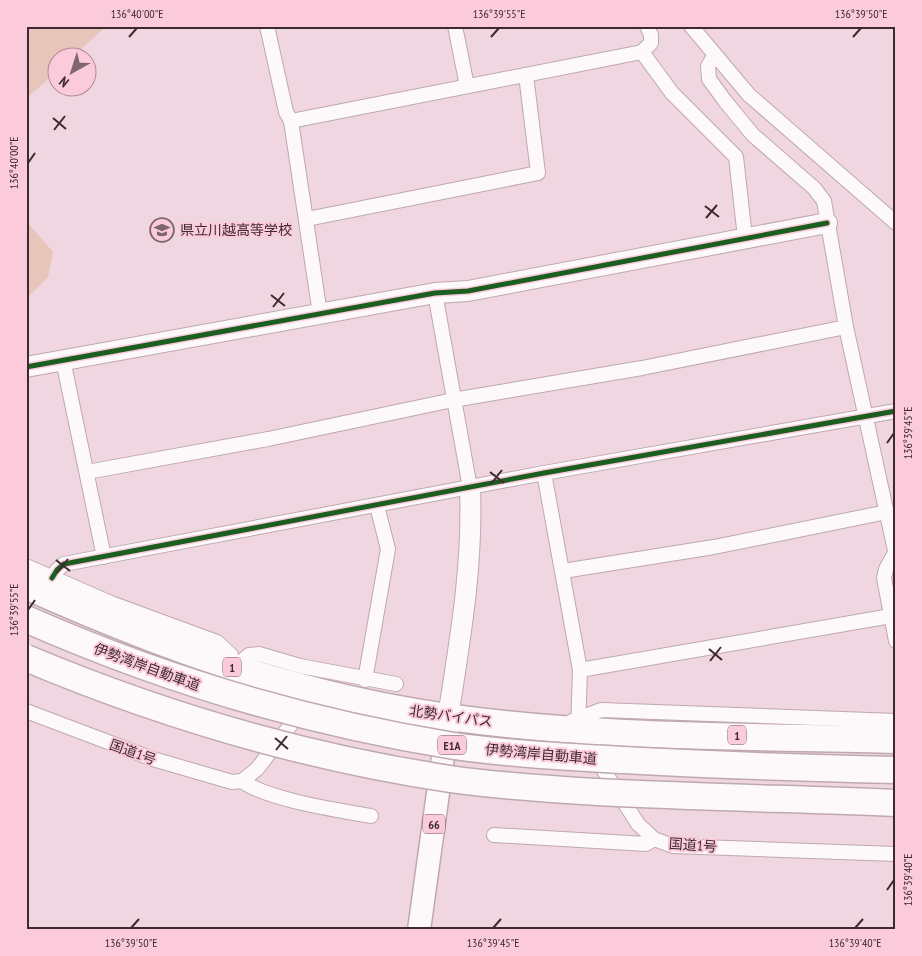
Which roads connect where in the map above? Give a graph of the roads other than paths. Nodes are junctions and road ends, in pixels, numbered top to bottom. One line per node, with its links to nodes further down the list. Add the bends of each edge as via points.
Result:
1 (267, 26): 9 (street, via 286,112)
2 (455, 26): 8 (street)
3 (647, 26): 5 (street, via 652,36 651,43)
4 (691, 26): 6 (street)
5 (642, 52): 7 (street); 13 (street, via 672,93 736,157)
6 (714, 56): 11 (street, via 708,66 709,79 753,134 814,188 824,201); 12 (street, via 749,95)
7 (526, 75): 8 (street); 10 (street, via 538,173)
8 (467, 86): 9 (street)
9 (291, 121): 10 (street)
10 (306, 219): 15 (street)
11 (827, 223): 13 (street); 16 (street)
12 (896, 223)
13 (745, 238): 14 (street, via 468,291)
14 (435, 293): 15 (street); 19 (street)
15 (320, 314): 17 (street)
16 (846, 327): 19 (street, via 642,368); 21 (street)
17 (63, 360): 18 (street); 22 (street)
18 (26, 367)
19 (453, 400): 22 (street, via 268,439); 24 (street)
20 (896, 411): 21 (street)
21 (866, 415): 23 (street); 26 (street)
22 (86, 472): 28 (street)
23 (544, 473): 24 (street); 30 (street)
24 (470, 488): 25 (street); 45 (street, via 472,536 468,585)
25 (377, 506): 28 (street); 41 (street, via 388,549)
26 (887, 512): 27 (street); 30 (street)
27 (896, 554): 33 (street, via 884,578)
28 (104, 557): 31 (street, via 64,564)
29 (26, 566): 31 (street)
30 (563, 571): 40 (street)
31 (52, 578): 36 (street)
32 (26, 586): 39 (highway, 北勢バイパス / 1, via 174,648)
33 (891, 616): 35 (street); 40 (street)
34 (26, 619): 49 (highway, 伊勢湾岸自動車道 / E1A, bridge, via 81,644 176,679 270,708 359,729 456,746 612,760)
35 (896, 640)
36 (217, 642): 37 (street); 39 (street, via 231,655)
37 (259, 654): 39 (street, via 249,655); 41 (street)
38 (26, 658): 51 (highway, bridge, via 165,712 355,762 452,780 652,795)
39 (234, 668): 43 (highway, 北勢バイパス / 1)
40 (580, 670): 47 (street)
41 (366, 680): 42 (street)
42 (396, 684)
43 (315, 692): 45 (highway, 北勢バイパス / 1); 50 (street, via 257,769)
44 (26, 711): 50 (street, 国道1号, via 152,759 223,781)
45 (448, 717): 47 (highway, 北勢バイパス / 1, via 552,728); 56 (main road, 66)
46 (896, 721): 47 (street, via 601,710)
47 (578, 724): 48 (highway, 北勢バイパス / 1); 54 (street, via 638,824)
48 (896, 740)
49 (896, 770)
50 (242, 782): 52 (street, 国道1号, via 253,789)
51 (896, 803)
52 (371, 816)
53 (494, 834): 54 (street, 国道1号, via 646,844)
54 (654, 839): 55 (street, 国道1号, via 673,846)
55 (896, 854)
56 (419, 930)

